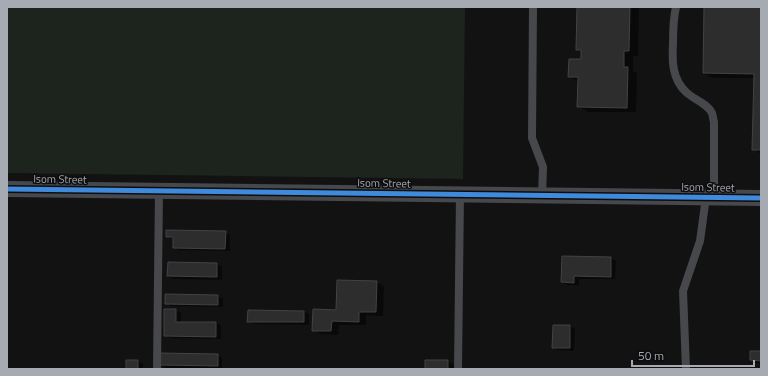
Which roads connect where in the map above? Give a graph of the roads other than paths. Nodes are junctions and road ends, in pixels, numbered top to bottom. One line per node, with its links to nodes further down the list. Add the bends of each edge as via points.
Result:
1 (533, 7): 6 (lane, via 532,138 543,167)
2 (676, 7): 7 (lane, via 673,20 672,63 678,81 685,91 712,112 714,122)
3 (7, 189): 4 (street, Isom Street)
4 (160, 190): 5 (street, Isom Street); 9 (lane)
5 (460, 194): 6 (street, Isom Street); 10 (lane)
6 (542, 195): 7 (street, Isom Street)
7 (710, 197): 8 (street, Isom Street); 11 (lane, via 700,241 683,291)
8 (761, 198)
9 (157, 369)
10 (458, 369)
11 (686, 369)

